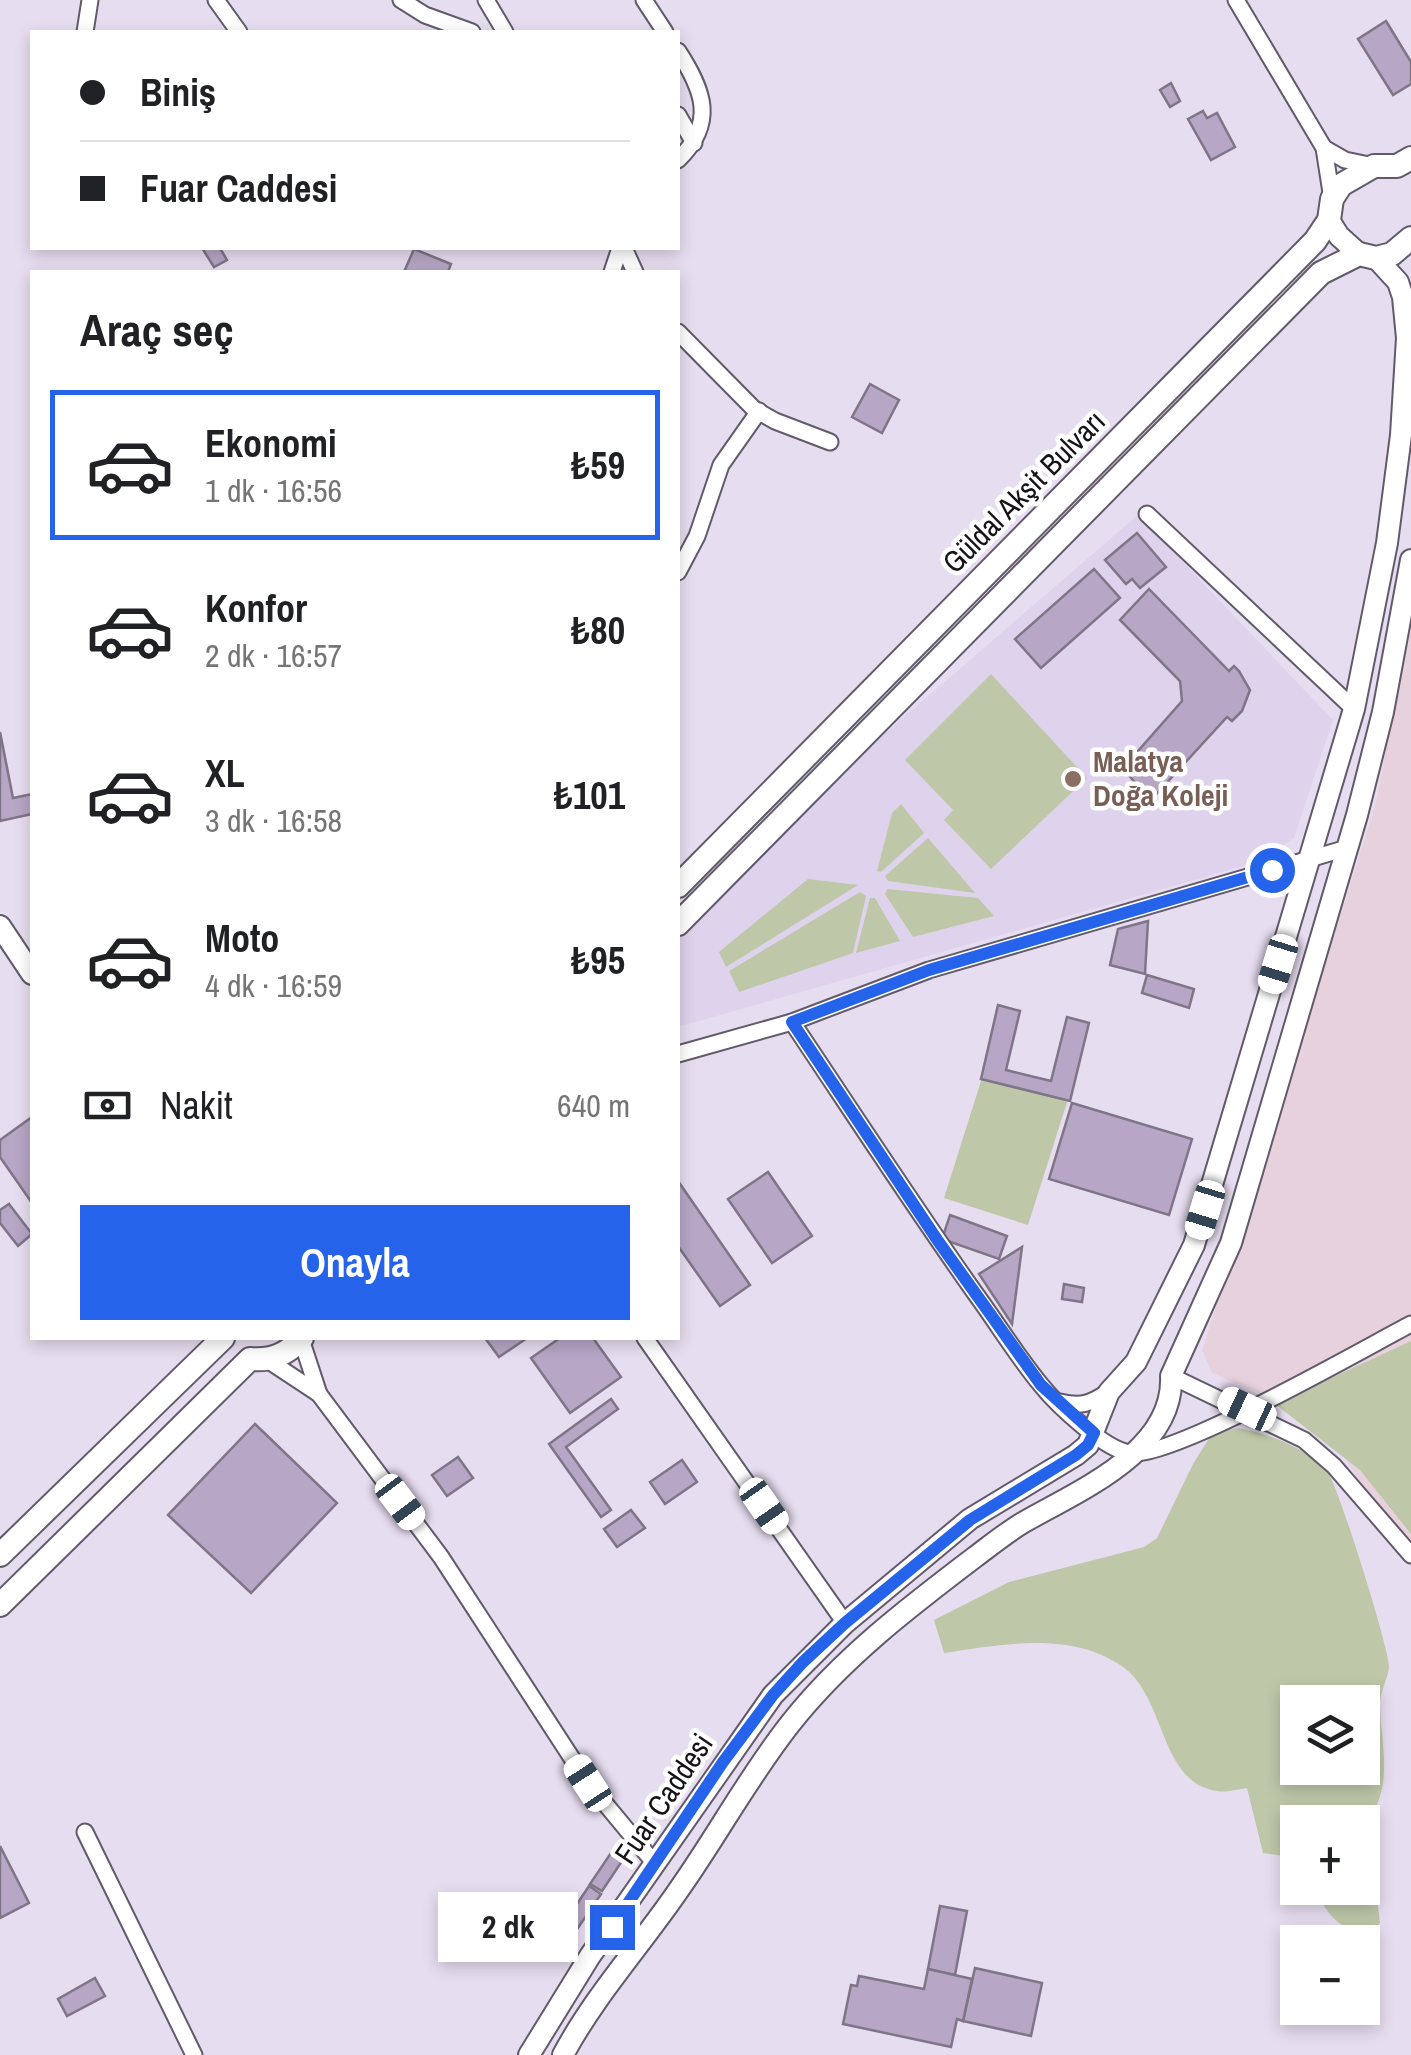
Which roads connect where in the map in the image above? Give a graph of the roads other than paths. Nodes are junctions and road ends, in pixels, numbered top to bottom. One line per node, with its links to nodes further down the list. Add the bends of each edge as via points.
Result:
1 (90, 0): 7 (street)
2 (401, 0): 9 (street)
3 (486, 0): 10 (street)
4 (644, 0): 11 (street)
5 (1236, 0): 15 (street)
6 (225, 4): 8 (street)
7 (85, 30)
8 (238, 30)
9 (467, 30)
10 (504, 30)
11 (665, 30)
12 (680, 54): 14 (street, via 702,100)
13 (680, 118): 14 (street)
14 (694, 143): 16 (street)
15 (1324, 148): 17 (street, via 1345,160); 18 (street)
16 (680, 158)
17 (1398, 167): 18 (main road, Güldal Akşit Bulvarı, via 1353,176)
18 (1330, 209): 20 (street, Fuar Caddesi, via 1339,236); 30 (main road, Güldal Akşit Bulvarı, via 1301,256)
19 (1411, 238): 20 (main road, Güldal Akşit Bulvarı, via 1392,254)
20 (1368, 256): 27 (street, Fuar Caddesi, via 1398,282 1408,338 1387,543); 31 (main road, Güldal Akşit Bulvarı, via 1321,273)
21 (680, 334): 22 (street)
22 (759, 412): 23 (street); 26 (street, via 721,466)
23 (830, 442)
24 (1147, 514): 27 (street)
25 (1411, 560): 28 (street, via 1383,712)
26 (680, 568)
27 (1354, 709): 29 (street, Fuar Caddesi)
28 (1347, 848): 29 (street); 44 (street, via 1230,1243)
29 (1310, 859): 34 (street, via 929,970); 43 (street, Fuar Caddesi, via 1194,1244)
30 (680, 884)
31 (680, 922)
32 (0, 926): 33 (street)
33 (30, 971)
34 (792, 1022): 35 (street); 47 (street, via 938,1241)
35 (680, 1053)
36 (1411, 1324): 48 (street)
37 (224, 1340): 51 (main road)
38 (229, 1340): 42 (street)
39 (300, 1340): 42 (main road)
40 (303, 1340): 46 (street)
41 (646, 1340): 54 (street)
42 (260, 1360): 46 (street); 53 (main road)
43 (1136, 1362): 44 (street, via 1157,1361); 45 (street, Fuar Caddesi)
44 (1171, 1376): 48 (street); 50 (street, via 1166,1409)
45 (1109, 1392): 47 (street, via 1079,1406); 49 (street, Fuar Caddesi)
46 (319, 1394): 56 (street, via 441,1557 588,1783)
47 (1056, 1401): 49 (street)
48 (1247, 1409): 50 (street, via 1156,1451); 52 (street, via 1304,1440 1334,1466)
49 (1094, 1433): 50 (street); 54 (street, Fuar Caddesi, via 1076,1455 970,1520)
50 (1132, 1454): 59 (street, via 975,1557 876,1635 816,1694)
51 (0, 1555)
52 (1411, 1555)
53 (0, 1605)
54 (845, 1623): 56 (street, Fuar Caddesi, via 773,1695)
55 (85, 1832): 57 (street)
56 (656, 1864): 58 (street, Fuar Caddesi)
57 (194, 2055)
58 (529, 2055)
59 (563, 2055)

